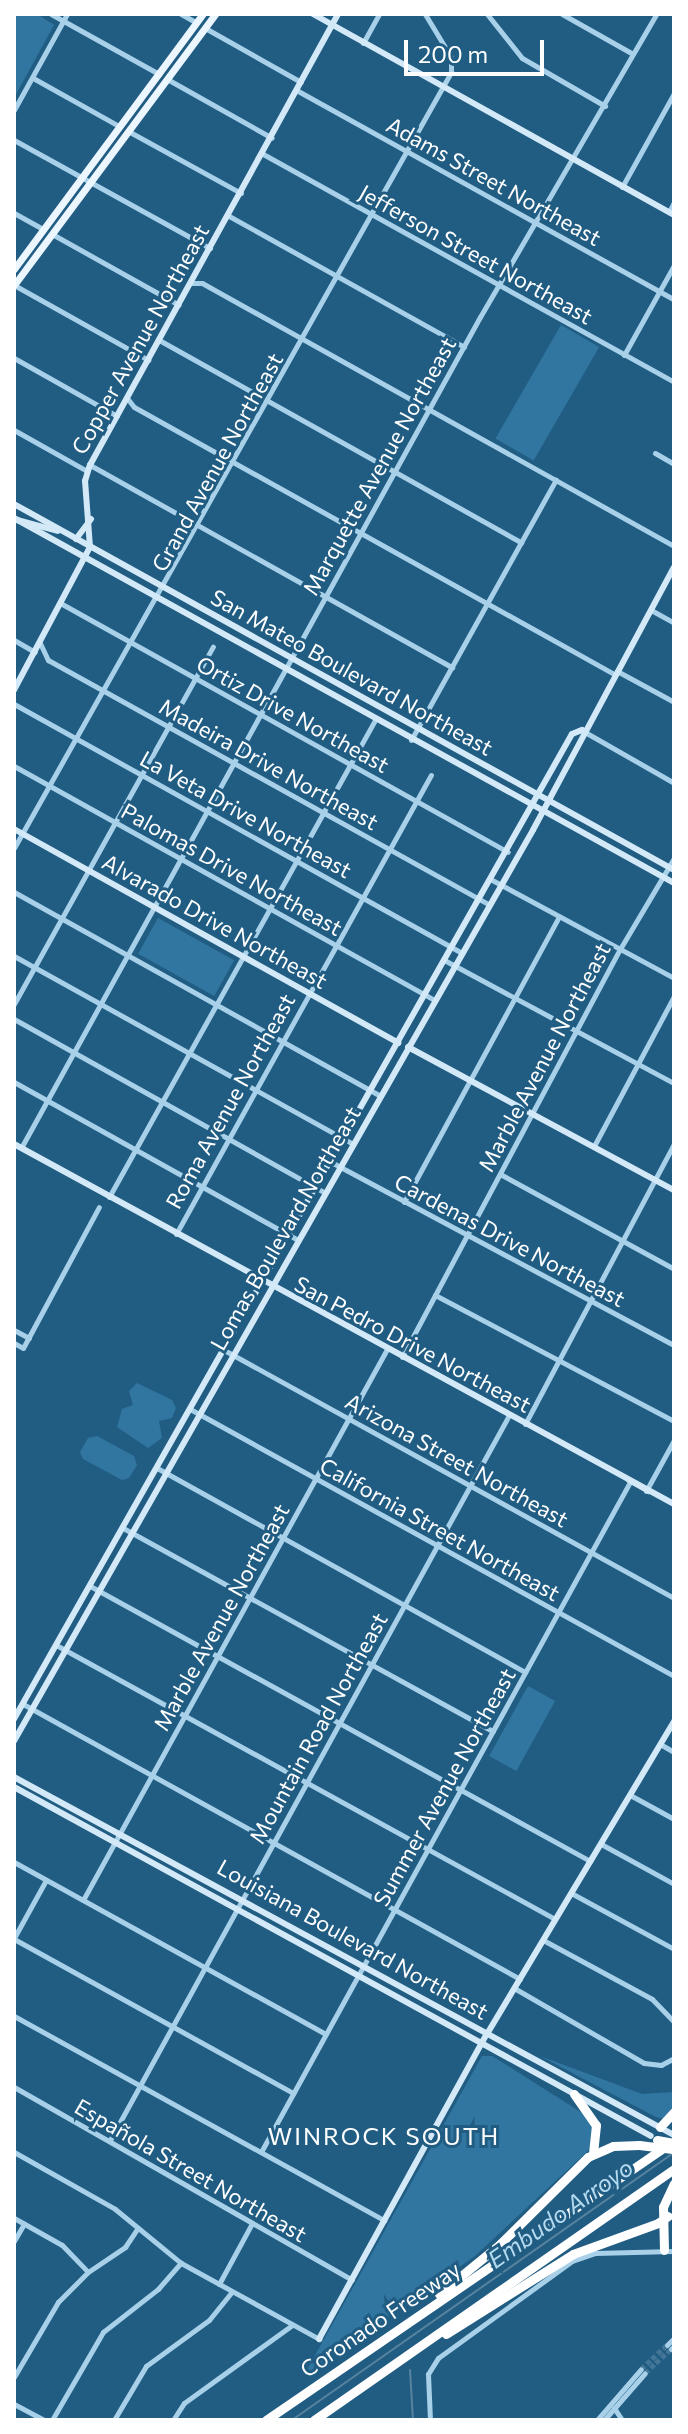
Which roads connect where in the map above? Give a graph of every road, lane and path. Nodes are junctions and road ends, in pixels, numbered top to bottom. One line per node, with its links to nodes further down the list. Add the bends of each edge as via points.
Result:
1 (51, 14): 13 (street)
2 (67, 14): 13 (street)
3 (181, 14): 14 (street)
4 (203, 14): 14 (main road)
5 (215, 14): 14 (main road)
6 (313, 14): 15 (main road)
7 (338, 14): 15 (main road, Copper Avenue Northeast)
8 (379, 14): 16 (street)
9 (425, 14): 21 (street, via 453,64)
10 (487, 14): 24 (street, via 522,58)
11 (562, 14): 17 (street)
12 (656, 14): 17 (street, Marquette Avenue Northeast)
13 (63, 21): 18 (street); 19 (street)
14 (200, 25): 18 (main road); 20 (street)
15 (334, 26): 16 (main road); 20 (main road, Copper Avenue Northeast)
16 (363, 43): 21 (main road)
17 (633, 54): 24 (street, Marquette Avenue Northeast)
18 (162, 77): 26 (main road); 27 (main road); 28 (street)
19 (32, 78): 25 (street); 26 (street)
20 (302, 83): 22 (main road, Copper Avenue Northeast)
21 (443, 87): 30 (street, Grand Avenue Northeast); 32 (main road)
22 (298, 91): 28 (main road, Copper Avenue Northeast); 30 (street, Adams Street Northeast)
23 (674, 93): 35 (street)
24 (605, 106): 32 (street, Marquette Avenue Northeast)
25 (14, 110)
26 (119, 126): 33 (main road)
27 (127, 131): 34 (main road); 36 (street)
28 (272, 138): 31 (main road, Copper Avenue Northeast)
29 (14, 140): 33 (street)
30 (407, 151): 39 (street, Grand Avenue Northeast); 42 (street, Adams Street Northeast)
31 (263, 154): 36 (main road, Copper Avenue Northeast); 39 (street, Jefferson Street Northeast)
32 (569, 157): 35 (main road); 42 (street, Marquette Avenue Northeast)
33 (81, 177): 34 (street); 43 (main road)
34 (89, 182): 44 (main road); 45 (street)
35 (622, 187): 40 (main road)
36 (241, 193): 41 (main road, Copper Avenue Northeast)
37 (674, 202): 40 (street)
38 (14, 213): 43 (street)
39 (372, 214): 49 (street, Grand Avenue Northeast); 52 (street, Jefferson Street Northeast)
40 (671, 214)
41 (229, 216): 45 (main road, Copper Avenue Northeast); 49 (street)
42 (534, 221): 52 (street, Marquette Avenue Northeast); 54 (street, Adams Street Northeast)
43 (43, 229): 47 (main road)
44 (51, 234): 53 (main road); 56 (street)
45 (210, 248): 48 (main road, Copper Avenue Northeast)
46 (674, 265): 54 (street)
47 (14, 269)
48 (197, 272): 50 (main road, Copper Avenue Northeast); 51 (street)
49 (337, 278): 57 (street, Grand Avenue Northeast); 59 (street)
50 (191, 283): 51 (street); 56 (main road, Copper Avenue Northeast)
51 (202, 283): 57 (street)
52 (498, 284): 59 (street, Marquette Avenue Northeast); 60 (street, Jefferson Street Northeast)
53 (14, 285): 62 (street)
54 (660, 291): 55 (street, Adams Street Northeast); 60 (street)
55 (674, 299)
56 (179, 305): 58 (main road, Copper Avenue Northeast)
57 (303, 338): 65 (street, Grand Avenue Northeast); 68 (street)
58 (159, 340): 62 (main road, Copper Avenue Northeast); 65 (street)
59 (464, 347): 68 (street, Marquette Avenue Northeast)
60 (624, 355): 63 (street, Jefferson Street Northeast)
61 (14, 358): 69 (street)
62 (148, 360): 64 (main road, Copper Avenue Northeast)
63 (674, 382)
64 (127, 398): 66 (main road, Copper Avenue Northeast); 67 (street)
65 (269, 401): 72 (street, Grand Avenue Northeast); 75 (street)
66 (122, 407): 67 (street); 69 (main road, Copper Avenue Northeast)
67 (134, 407): 72 (street)
68 (429, 409): 75 (street, Marquette Avenue Northeast); 76 (street)
69 (117, 416): 74 (main road, Copper Avenue Northeast)
70 (14, 430): 74 (street)
71 (655, 453): 73 (street)
72 (234, 463): 80 (street, Grand Avenue Northeast); 82 (street)
73 (674, 464)
74 (88, 468): 79 (main road, Copper Avenue Northeast); 80 (street)
75 (394, 470): 82 (street, Marquette Avenue Northeast); 84 (street)
76 (556, 480): 84 (street); 85 (street)
77 (14, 504): 81 (main road, San Mateo Boulevard Northeast)
78 (16, 519): 81 (main road); 87 (main road, San Mateo Boulevard Northeast)
79 (91, 519): 83 (main road); 86 (main road, Copper Avenue Northeast)
80 (199, 526): 89 (street, Grand Avenue Northeast); 91 (street)
81 (62, 531): 83 (main road, San Mateo Boulevard Northeast)
82 (360, 532): 91 (street, Marquette Avenue Northeast); 93 (street)
83 (76, 539): 86 (main road, San Mateo Boulevard Northeast)
84 (521, 542): 93 (street)
85 (674, 546)
86 (90, 547): 87 (main road, Copper Avenue Northeast); 89 (main road, San Mateo Boulevard Northeast)
87 (86, 558): 90 (main road, San Mateo Boulevard Northeast); 92 (main road, Copper Avenue Northeast)
88 (674, 567): 94 (main road, Lomas Boulevard Northeast)
89 (165, 588): 90 (street, Grand Avenue Northeast); 101 (main road, San Mateo Boulevard Northeast)
90 (153, 596): 97 (street, Grand Avenue Northeast); 103 (main road, San Mateo Boulevard Northeast)
91 (325, 596): 101 (street, Marquette Avenue Northeast); 102 (street)
92 (62, 604): 97 (street, Ortiz Drive Northeast); 98 (main road, Copper Avenue Northeast)
93 (487, 604): 102 (street); 104 (street)
94 (650, 609): 95 (street); 104 (main road, Lomas Boulevard Northeast)
95 (674, 623)
96 (14, 640): 100 (street)
97 (128, 641): 105 (street, Ortiz Drive Northeast); 106 (street, Grand Avenue Northeast)
98 (40, 643): 100 (main road, Copper Avenue Northeast); 106 (street, Madeira Drive Northeast, via 48,660)
99 (213, 647): 105 (street)
100 (35, 652): 107 (main road, Copper Avenue Northeast)
101 (290, 659): 103 (street, Marquette Avenue Northeast); 113 (main road, San Mateo Boulevard Northeast)
102 (452, 667): 113 (street)
103 (287, 670): 110 (street, Marquette Avenue Northeast); 111 (main road, San Mateo Boulevard Northeast)
104 (615, 672): 108 (street); 114 (main road, Lomas Boulevard Northeast)
105 (195, 678): 110 (street, Ortiz Drive Northeast); 112 (street)
106 (101, 689): 112 (street, Madeira Drive Northeast); 115 (street, Grand Avenue Northeast)
107 (14, 690)
108 (674, 702)
109 (14, 704): 115 (street, La Veta Drive Northeast)
110 (262, 715): 117 (street, Marquette Avenue Northeast); 118 (street, Ortiz Drive Northeast)
111 (375, 720): 116 (main road, San Mateo Boulevard Northeast); 118 (street)
112 (168, 726): 117 (street, Madeira Drive Northeast); 120 (street)
113 (417, 729): 116 (street); 124 (main road, San Mateo Boulevard Northeast)
114 (582, 730): 122 (street); 124 (main road, Lomas Boulevard Northeast, via 572,734); 126 (main road, Lomas Boulevard Northeast)
115 (75, 738): 120 (street, La Veta Drive Northeast); 123 (street, Grand Avenue Northeast)
116 (411, 740): 127 (main road, San Mateo Boulevard Northeast)
117 (235, 763): 129 (street, Marquette Avenue Northeast); 130 (street, Madeira Drive Northeast)
118 (350, 764): 125 (street, Ortiz Drive Northeast); 130 (street)
119 (14, 766): 123 (street, Palomas Drive Northeast)
120 (142, 774): 129 (street, La Veta Drive Northeast); 131 (street)
121 (431, 775): 125 (street, Roma Avenue Northeast)
122 (674, 783)
123 (48, 785): 131 (street, Palomas Drive Northeast); 133 (street, Grand Avenue Northeast)
124 (538, 796): 126 (main road, San Mateo Boulevard Northeast); 127 (main road, Lomas Boulevard Northeast)
125 (416, 801): 135 (street, Roma Avenue Northeast); 136 (street, Ortiz Drive Northeast)
126 (548, 801): 128 (main road, Lomas Boulevard Northeast); 140 (main road, San Mateo Boulevard Northeast)
127 (533, 807): 128 (main road, San Mateo Boulevard Northeast); 136 (main road, Lomas Boulevard Northeast)
128 (543, 811): 142 (main road, San Mateo Boulevard Northeast); 145 (main road, Lomas Boulevard Northeast)
129 (209, 812): 138 (street, Marquette Avenue Northeast); 139 (street, La Veta Drive Northeast)
130 (323, 812): 135 (street, Madeira Drive Northeast); 139 (street)
131 (115, 823): 138 (street, Palomas Drive Northeast); 141 (street)
132 (14, 829): 133 (main road, Alvarado Drive Northeast)
133 (22, 834): 134 (street, Grand Avenue Northeast); 141 (main road, Alvarado Drive Northeast)
134 (14, 848)
135 (389, 849): 147 (street, Roma Avenue Northeast); 148 (street, Madeira Drive Northeast)
136 (508, 852): 143 (main road, Lomas Boulevard Northeast)
137 (674, 858): 140 (street, Marble Avenue Northeast)
138 (182, 860): 150 (street, Marquette Avenue Northeast); 151 (street, Palomas Drive Northeast)
139 (296, 860): 147 (street, La Veta Drive Northeast); 151 (street)
140 (671, 869): 142 (street, Marble Avenue Northeast)
141 (88, 871): 150 (main road, Alvarado Drive Northeast); 153 (street)
142 (660, 876): 144 (main road, San Mateo Boulevard Northeast); 156 (street, Marble Avenue Northeast)
143 (492, 880): 145 (street); 148 (main road, Lomas Boulevard Northeast)
144 (674, 883)
145 (501, 885): 149 (main road, Lomas Boulevard Northeast); 152 (street)
146 (14, 892): 153 (street)
147 (362, 897): 154 (street, Roma Avenue Northeast); 155 (street, La Veta Drive Northeast)
148 (481, 900): 149 (street, Madeira Drive Northeast); 155 (main road, Lomas Boulevard Northeast)
149 (490, 905): 157 (main road, Lomas Boulevard Northeast)
150 (155, 908): 159 (street, Marquette Avenue Northeast); 160 (main road, Alvarado Drive Northeast)
151 (270, 909): 154 (street, Palomas Drive Northeast); 160 (street)
152 (559, 916): 156 (street); 168 (street)
153 (61, 919): 159 (street); 163 (street)
154 (335, 945): 165 (street, Roma Avenue Northeast); 166 (street, Palomas Drive Northeast)
155 (453, 948): 157 (street, La Veta Drive Northeast); 161 (main road, Lomas Boulevard Northeast)
156 (620, 949): 164 (street); 174 (street, Marble Avenue Northeast)
157 (462, 953): 162 (main road, Lomas Boulevard Northeast)
158 (14, 956): 163 (street)
159 (129, 956): 171 (street, Marquette Avenue Northeast); 172 (street)
160 (244, 957): 165 (main road, Alvarado Drive Northeast); 172 (street)
161 (446, 961): 162 (street); 166 (main road, Lomas Boulevard Northeast)
162 (454, 966): 168 (street); 169 (main road, Lomas Boulevard Northeast)
163 (35, 967): 170 (street); 171 (street)
164 (674, 978)
165 (309, 993): 175 (street, Roma Avenue Northeast); 176 (main road, Alvarado Drive Northeast)
166 (426, 995): 169 (street, Palomas Drive Northeast); 176 (main road, Lomas Boulevard Northeast)
167 (674, 996): 180 (street)
168 (514, 998): 174 (street); 181 (street)
169 (435, 1000): 177 (main road, Lomas Boulevard Northeast)
170 (14, 1004)
171 (102, 1004): 178 (street, Marquette Avenue Northeast); 179 (street)
172 (216, 1005): 175 (street); 179 (street)
173 (14, 1019): 178 (street)
174 (576, 1031): 180 (street); 189 (street, Marble Avenue Northeast)
175 (282, 1041): 184 (street, Roma Avenue Northeast); 185 (street)
176 (398, 1043): 185 (main road, Lomas Boulevard Northeast)
177 (408, 1047): 181 (main road); 186 (main road, Lomas Boulevard Northeast)
178 (75, 1053): 187 (street, Marquette Avenue Northeast); 188 (street)
179 (190, 1053): 184 (street); 188 (street)
180 (637, 1063): 183 (street); 195 (street)
181 (470, 1080): 189 (main road); 207 (street)
182 (14, 1082): 187 (street)
183 (674, 1083)
184 (255, 1089): 190 (street, Roma Avenue Northeast); 191 (street)
185 (371, 1091): 186 (street); 191 (main road, Lomas Boulevard Northeast)
186 (380, 1096): 193 (main road, Lomas Boulevard Northeast)
187 (48, 1101): 196 (street, Marquette Avenue Northeast); 197 (street)
188 (163, 1101): 190 (street); 197 (street)
189 (532, 1113): 195 (main road); 200 (street, Marble Avenue Northeast)
190 (229, 1138): 202 (street, Roma Avenue Northeast); 203 (street)
191 (344, 1139): 193 (street); 198 (main road, Lomas Boulevard Northeast)
192 (14, 1144): 196 (main road, San Pedro Drive Northeast)
193 (353, 1144): 199 (main road, Lomas Boulevard Northeast)
194 (674, 1144): 201 (street)
195 (594, 1146): 201 (main road)
196 (21, 1148): 206 (main road, San Pedro Drive Northeast)
197 (136, 1150): 202 (street); 206 (street)
198 (331, 1162): 199 (street, Cardenas Drive Northeast); 203 (main road, Lomas Boulevard Northeast)
199 (340, 1168): 205 (main road, Lomas Boulevard Northeast); 207 (street, Cardenas Drive Northeast)
200 (500, 1174): 210 (street, Marble Avenue Northeast); 213 (street)
201 (655, 1180): 204 (main road); 213 (street)
202 (202, 1186): 209 (street, Roma Avenue Northeast); 211 (street)
203 (316, 1188): 205 (street); 211 (main road, Lomas Boulevard Northeast)
204 (674, 1190)
205 (325, 1193): 212 (main road, Lomas Boulevard Northeast)
206 (109, 1197): 209 (main road, San Pedro Drive Northeast)
207 (404, 1202): 210 (street, Cardenas Drive Northeast)
208 (99, 1207): 220 (street)
209 (176, 1234): 215 (main road, San Pedro Drive Northeast)
210 (467, 1234): 217 (street, Marble Avenue Northeast); 218 (street, Cardenas Drive Northeast)
211 (289, 1235): 212 (street); 215 (main road, Lomas Boulevard Northeast)
212 (298, 1240): 216 (main road, Lomas Boulevard Northeast)
213 (623, 1241): 214 (street); 218 (street)
214 (674, 1269)
215 (262, 1283): 216 (main road, San Pedro Drive Northeast); 224 (main road, Lomas Boulevard Northeast)
216 (271, 1288): 223 (main road, San Pedro Drive Northeast); 225 (main road, Lomas Boulevard Northeast)
217 (435, 1295): 226 (street, Marble Avenue Northeast); 227 (street)
218 (590, 1300): 222 (street, Cardenas Drive Northeast); 227 (street)
219 (14, 1330): 220 (street)
220 (29, 1338): 221 (street, via 23,1348)
221 (14, 1343)
222 (674, 1345)
223 (387, 1349): 226 (main road, San Pedro Drive Northeast); 231 (street, Marble Avenue Northeast)
224 (224, 1350): 225 (street, Arizona Street Northeast); 228 (main road, Lomas Boulevard Northeast)
225 (233, 1355): 229 (main road, Lomas Boulevard Northeast); 231 (street, Arizona Street Northeast)
226 (402, 1357): 230 (main road, San Pedro Drive Northeast)
227 (557, 1361): 232 (street); 233 (street)
228 (190, 1409): 229 (street, California Street Northeast); 235 (main road, Lomas Boulevard Northeast)
229 (200, 1414): 236 (main road, Lomas Boulevard Northeast); 237 (street, California Street Northeast)
230 (509, 1415): 233 (main road, San Pedro Drive Northeast); 239 (street, Mountain Road Northeast)
231 (348, 1419): 237 (street, Marble Avenue Northeast); 239 (street, Arizona Street Northeast)
232 (674, 1421)
233 (525, 1424): 238 (main road, San Pedro Drive Northeast)
234 (674, 1440): 240 (street)
235 (157, 1468): 236 (street); 242 (main road, Lomas Boulevard Northeast)
236 (166, 1473): 243 (main road, Lomas Boulevard Northeast); 244 (street)
237 (315, 1478): 244 (street, Marble Avenue Northeast); 245 (street, California Street Northeast)
238 (630, 1480): 240 (main road, San Pedro Drive Northeast); 246 (street, Summer Avenue Northeast)
239 (469, 1485): 245 (street, Mountain Road Northeast); 246 (street, Arizona Street Northeast)
240 (648, 1490): 241 (main road, San Pedro Drive Northeast)
241 (674, 1504)
242 (123, 1528): 243 (street); 247 (main road, Lomas Boulevard Northeast)
243 (132, 1533): 248 (main road, Lomas Boulevard Northeast); 249 (street)
244 (283, 1538): 249 (street, Marble Avenue Northeast); 251 (street)
245 (436, 1545): 251 (street, Mountain Road Northeast); 252 (street, California Street Northeast)
246 (591, 1552): 250 (street, Arizona Street Northeast); 252 (street, Summer Avenue Northeast)
247 (90, 1586): 248 (street); 253 (main road, Lomas Boulevard Northeast)
248 (99, 1591): 254 (main road, Lomas Boulevard Northeast); 255 (street)
249 (249, 1598): 255 (street, Marble Avenue Northeast); 256 (street)
250 (674, 1598)
251 (404, 1605): 256 (street, Mountain Road Northeast); 257 (street)
252 (559, 1612): 257 (street, Summer Avenue Northeast); 258 (street, California Street Northeast)
253 (56, 1645): 254 (street); 259 (main road, Lomas Boulevard Northeast)
254 (65, 1650): 260 (main road, Lomas Boulevard Northeast); 261 (street)
255 (217, 1656): 261 (street, Marble Avenue Northeast); 264 (street)
256 (371, 1665): 264 (street, Mountain Road Northeast); 265 (street)
257 (525, 1672): 265 (street, Summer Avenue Northeast)
258 (674, 1676)
259 (23, 1704): 260 (street); 262 (main road, Lomas Boulevard Northeast)
260 (32, 1709): 266 (main road, Lomas Boulevard Northeast); 269 (street)
261 (184, 1716): 269 (street, Marble Avenue Northeast); 271 (street)
262 (14, 1719)
263 (674, 1721): 267 (main road)
264 (338, 1724): 271 (street, Mountain Road Northeast); 273 (street)
265 (493, 1731): 273 (street, Summer Avenue Northeast)
266 (14, 1741)
267 (660, 1744): 268 (street); 274 (main road)
268 (674, 1752)
269 (151, 1775): 276 (street, Marble Avenue Northeast); 278 (street)
270 (14, 1777): 276 (main road, Louisiana Boulevard Northeast)
271 (306, 1783): 278 (street, Mountain Road Northeast); 280 (street)
272 (14, 1787): 277 (main road, Louisiana Boulevard Northeast)
273 (460, 1791): 280 (street, Summer Avenue Northeast); 281 (street)
274 (630, 1795): 275 (street); 279 (main road)
275 (674, 1819)
276 (122, 1831): 277 (street, Marble Avenue Northeast); 286 (main road, Louisiana Boulevard Northeast)
277 (117, 1841): 287 (street, Marble Avenue Northeast); 288 (main road, Louisiana Boulevard Northeast)
278 (273, 1843): 286 (street, Mountain Road Northeast); 289 (street)
279 (601, 1844): 281 (main road); 284 (street)
280 (427, 1850): 289 (street, Summer Avenue Northeast); 290 (street)
281 (590, 1861): 285 (main road)
282 (14, 1862): 283 (street)
283 (46, 1880): 287 (street); 291 (street)
284 (674, 1884)
285 (571, 1893): 290 (main road); 293 (street)
286 (243, 1898): 288 (street, Mountain Road Northeast); 294 (main road, Louisiana Boulevard Northeast)
287 (83, 1900): 295 (street)
288 (238, 1906): 295 (street, Mountain Road Northeast); 296 (main road, Louisiana Boulevard Northeast)
289 (395, 1910): 294 (street, Summer Avenue Northeast); 297 (street)
290 (555, 1919): 292 (main road)
291 (14, 1938): 301 (street)
292 (543, 1940): 297 (main road); 300 (street, via 652,1999)
293 (674, 1949)
294 (364, 1965): 296 (street, Summer Avenue Northeast); 303 (main road, Louisiana Boulevard Northeast)
295 (205, 1968): 301 (street, Mountain Road Northeast); 302 (street)
296 (359, 1974): 302 (street, Summer Avenue Northeast); 304 (main road, Louisiana Boulevard Northeast)
297 (520, 1979): 298 (main road)
298 (514, 1988): 303 (main road); 305 (street, via 644,2063 661,2065)
299 (14, 2016): 306 (street)
300 (674, 2022)
301 (172, 2025): 306 (street, Mountain Road Northeast); 308 (street)
302 (326, 2034): 308 (street, Summer Avenue Northeast)
303 (487, 2034): 304 (main road); 312 (main road, Louisiana Boulevard Northeast)
304 (482, 2043): 309 (main road, Louisiana Boulevard Northeast); 321 (main road)
305 (674, 2058)
306 (139, 2085): 313 (street, Mountain Road Northeast); 315 (street)
307 (14, 2087): 313 (street, Española Street Northeast)
308 (293, 2093): 315 (street, Summer Avenue Northeast)
309 (574, 2094): 311 (main road, Louisiana Boulevard Northeast); 316 (highway, via 596,2125)
310 (674, 2112): 312 (highway, Coronado Freeway)
311 (654, 2138): 312 (highway, bridge)
312 (671, 2139): 316 (highway, bridge, via 613,2146); 333 (highway, Coronado Freeway)
313 (110, 2140): 323 (street, Española Street Northeast)
314 (14, 2152): 324 (street)
315 (261, 2152): 321 (street)
316 (593, 2154): 333 (highway, via 500,2244)
317 (674, 2169): 337 (highway, Coronado Freeway)
318 (674, 2183): 326 (highway, via 663,2207)
319 (671, 2213): 337 (highway, bridge, via 658,2223 573,2254)
320 (14, 2218): 322 (street)
321 (384, 2220): 329 (main road)
322 (24, 2224): 325 (street); 328 (street, via 62,2245)
323 (251, 2225): 329 (street, Española Street Northeast); 330 (street)
324 (138, 2228): 327 (street); 328 (street, via 125,2247)
325 (14, 2241)
326 (669, 2250): 349 (street, via 581,2256 438,2358 428,2374)
327 (181, 2263): 330 (street); 344 (street, via 158,2289 103,2332)
328 (88, 2272): 339 (street, via 51,2312)
329 (352, 2280): 335 (main road)
330 (219, 2284): 331 (street)
331 (232, 2292): 332 (street); 345 (street, via 209,2320 146,2366)
332 (292, 2325): 335 (street); 346 (street, via 184,2403)
333 (400, 2327): 347 (highway, Coronado Freeway)
334 (674, 2338): 336 (street)
335 (319, 2339)
336 (671, 2347)
337 (388, 2368): 348 (highway, Coronado Freeway)
338 (643, 2371): 340 (street)
339 (14, 2377)
340 (625, 2390): 342 (street); 350 (street)
341 (14, 2404): 343 (street)
342 (614, 2408): 351 (street); 352 (street)
343 (44, 2420)
344 (52, 2420)
345 (114, 2420)
346 (173, 2420)
347 (266, 2420)
348 (314, 2420)
349 (430, 2420)
350 (597, 2420)
351 (604, 2420)
352 (622, 2420)

